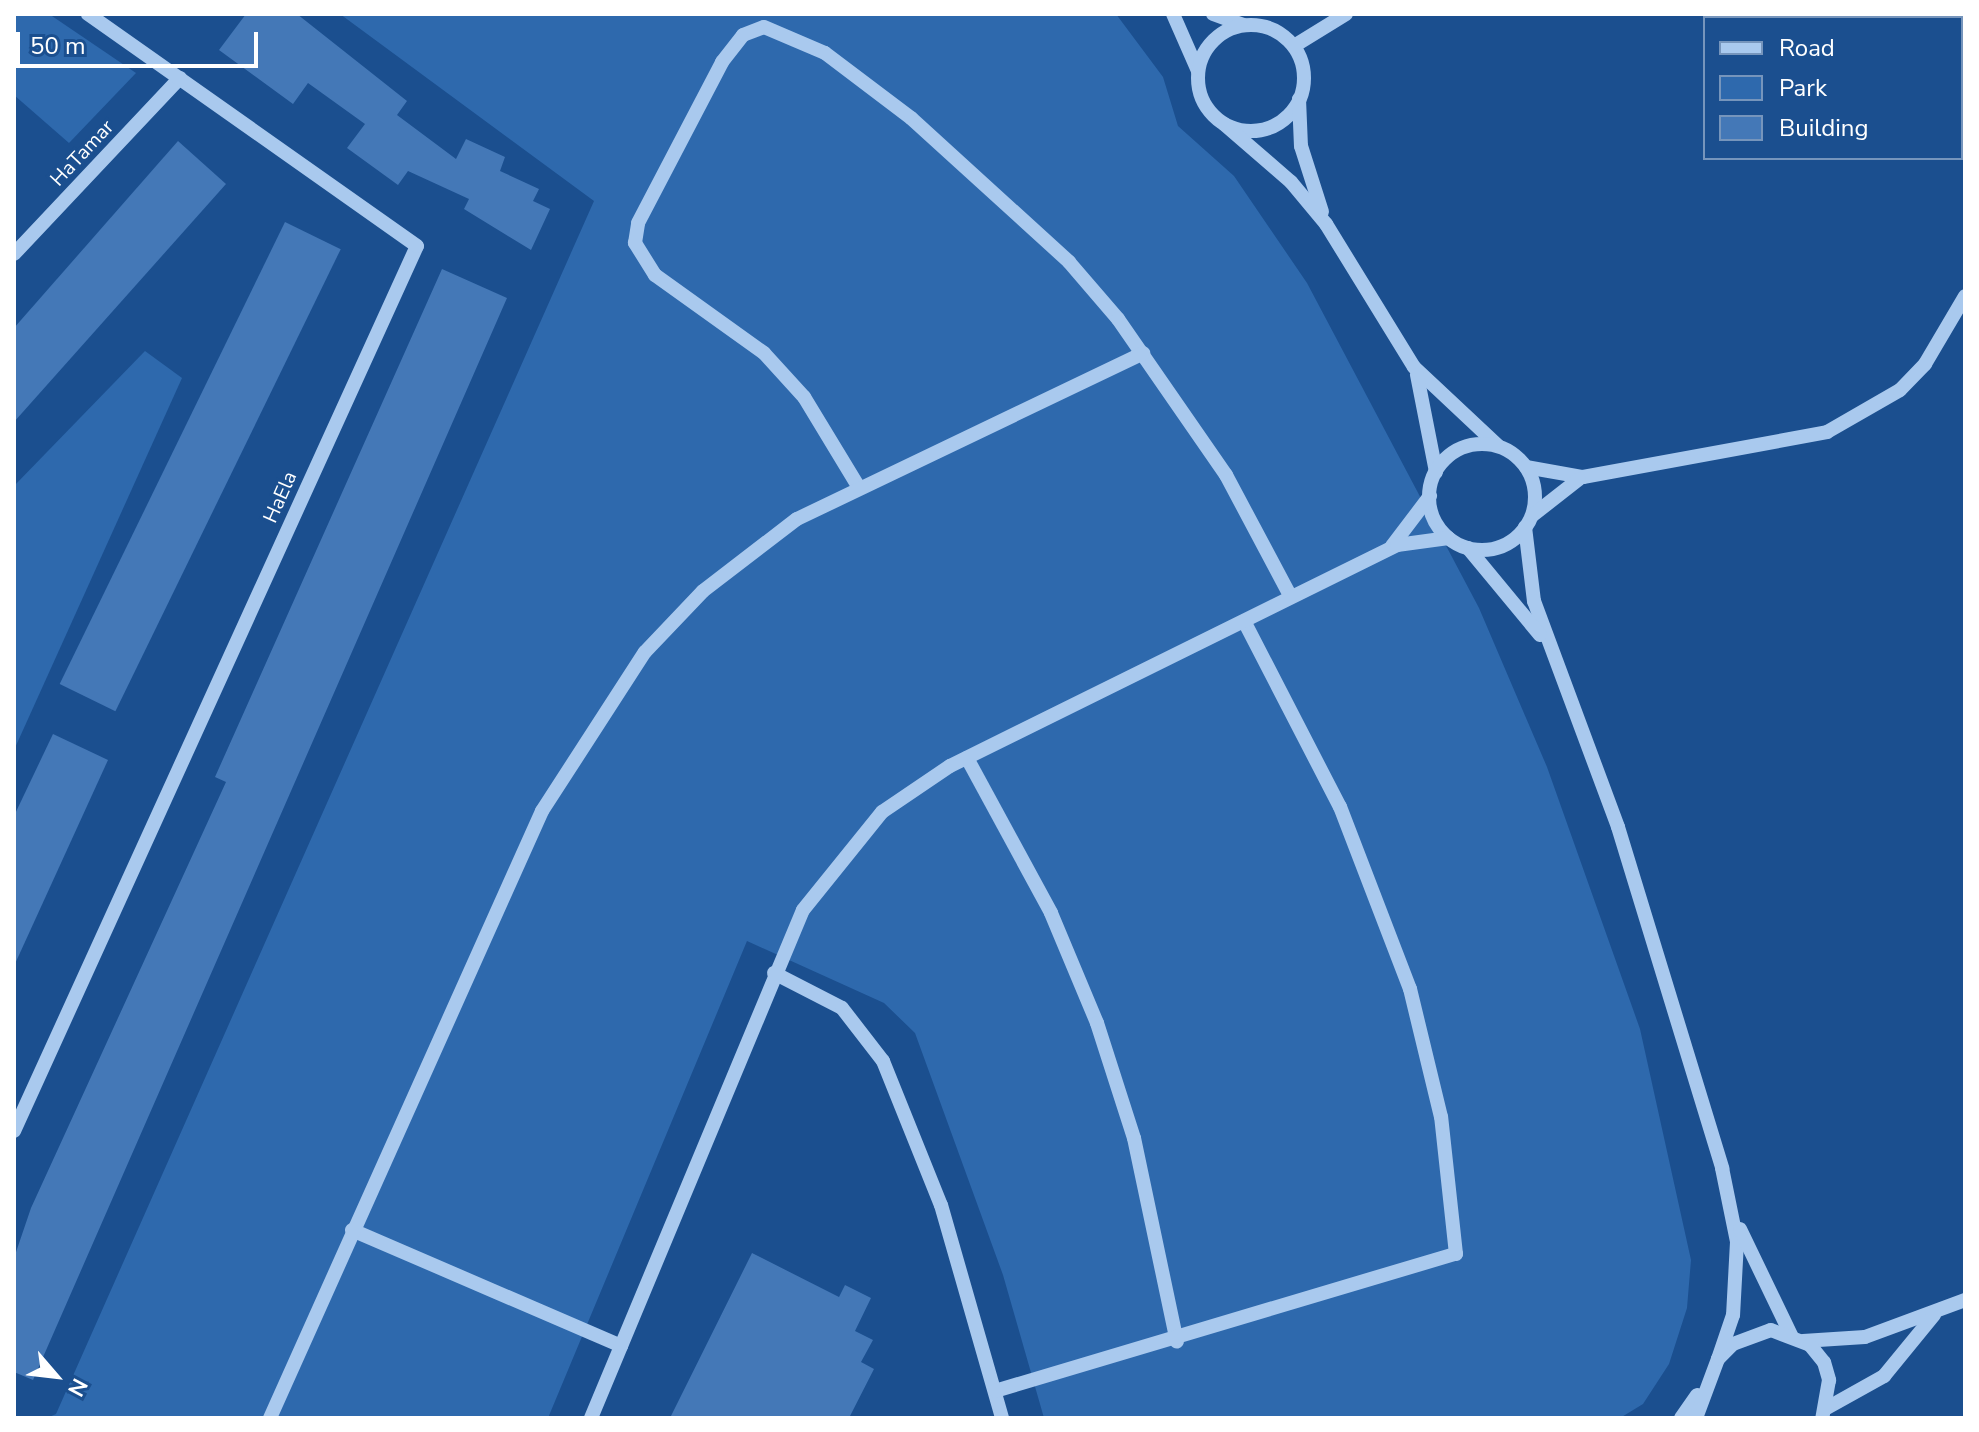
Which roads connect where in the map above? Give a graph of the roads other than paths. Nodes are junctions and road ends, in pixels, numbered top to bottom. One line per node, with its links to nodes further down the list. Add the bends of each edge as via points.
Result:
1 (88, 14): 8 (street, HaEla)
2 (1173, 14): 7 (street)
3 (1213, 14): 5 (street)
4 (1346, 14): 6 (street)
5 (1244, 25): 6 (street, via 1279,33); 7 (street, via 1214,39)
6 (1294, 46): 9 (street, via 1302,63)
7 (1198, 71): 10 (street, via 1204,101)
8 (180, 78): 12 (street, HaTamar); 31 (street, HaEla, via 417,246)
9 (1299, 99): 10 (street, via 1277,124 1260,130); 11 (street, via 1301,146)
10 (1224, 124): 11 (street, via 1263,154)
11 (1326, 224): 15 (street)
12 (14, 254)
13 (1965, 296): 19 (street, via 1925,364 1858,418 1827,432)
14 (1143, 353): 20 (street); 20 (street, via 1069,262 911,118 788,33 764,27 743,35 722,62 638,223 639,260 764,353 804,397); 26 (street, via 1226,475)
15 (1414, 367): 16 (street); 18 (street)
16 (1498, 446): 17 (street); 18 (street, via 1462,449)
17 (1526, 467): 19 (street); 22 (street, via 1534,483)
18 (1436, 472): 21 (street)
19 (1583, 477): 22 (street)
20 (858, 486): 33 (street, via 764,540 703,591 591,725 524,847)
21 (1430, 496): 23 (street, via 1435,521); 25 (street)
22 (1529, 521): 24 (street, via 1491,550); 28 (street)
23 (1449, 538): 24 (street); 25 (street)
24 (1468, 548): 28 (street)
25 (1389, 549): 26 (street)
26 (1291, 597): 27 (street)
27 (1244, 621): 29 (street); 37 (street, via 1340,807 1397,952 1441,1117 1456,1254)
28 (1547, 645): 32 (street, via 1618,827)
29 (967, 758): 30 (street, via 912,789 852,843 803,910); 37 (street, via 1051,913 1097,1023 1134,1138)
30 (774, 973): 38 (street); 41 (street, via 842,1008 883,1061 941,1205)
31 (14, 1131)
32 (1725, 1183): 36 (street, via 1745,1244); 39 (street, via 1737,1242 1733,1315)
33 (352, 1230): 38 (street); 43 (street)
34 (1965, 1300): 35 (street)
35 (1934, 1315): 36 (street, via 1865,1337); 42 (street, via 1884,1376)
36 (1797, 1338): 39 (street, via 1757,1332); 42 (street, via 1824,1362)
37 (1177, 1342): 41 (street)
38 (621, 1346): 44 (street)
39 (1718, 1359): 40 (street)
40 (1702, 1388): 46 (street); 47 (street)
41 (995, 1391): 45 (street)
42 (1824, 1413)
43 (270, 1418)
44 (591, 1418)
45 (1002, 1418)
46 (1681, 1418)
47 (1696, 1418)

